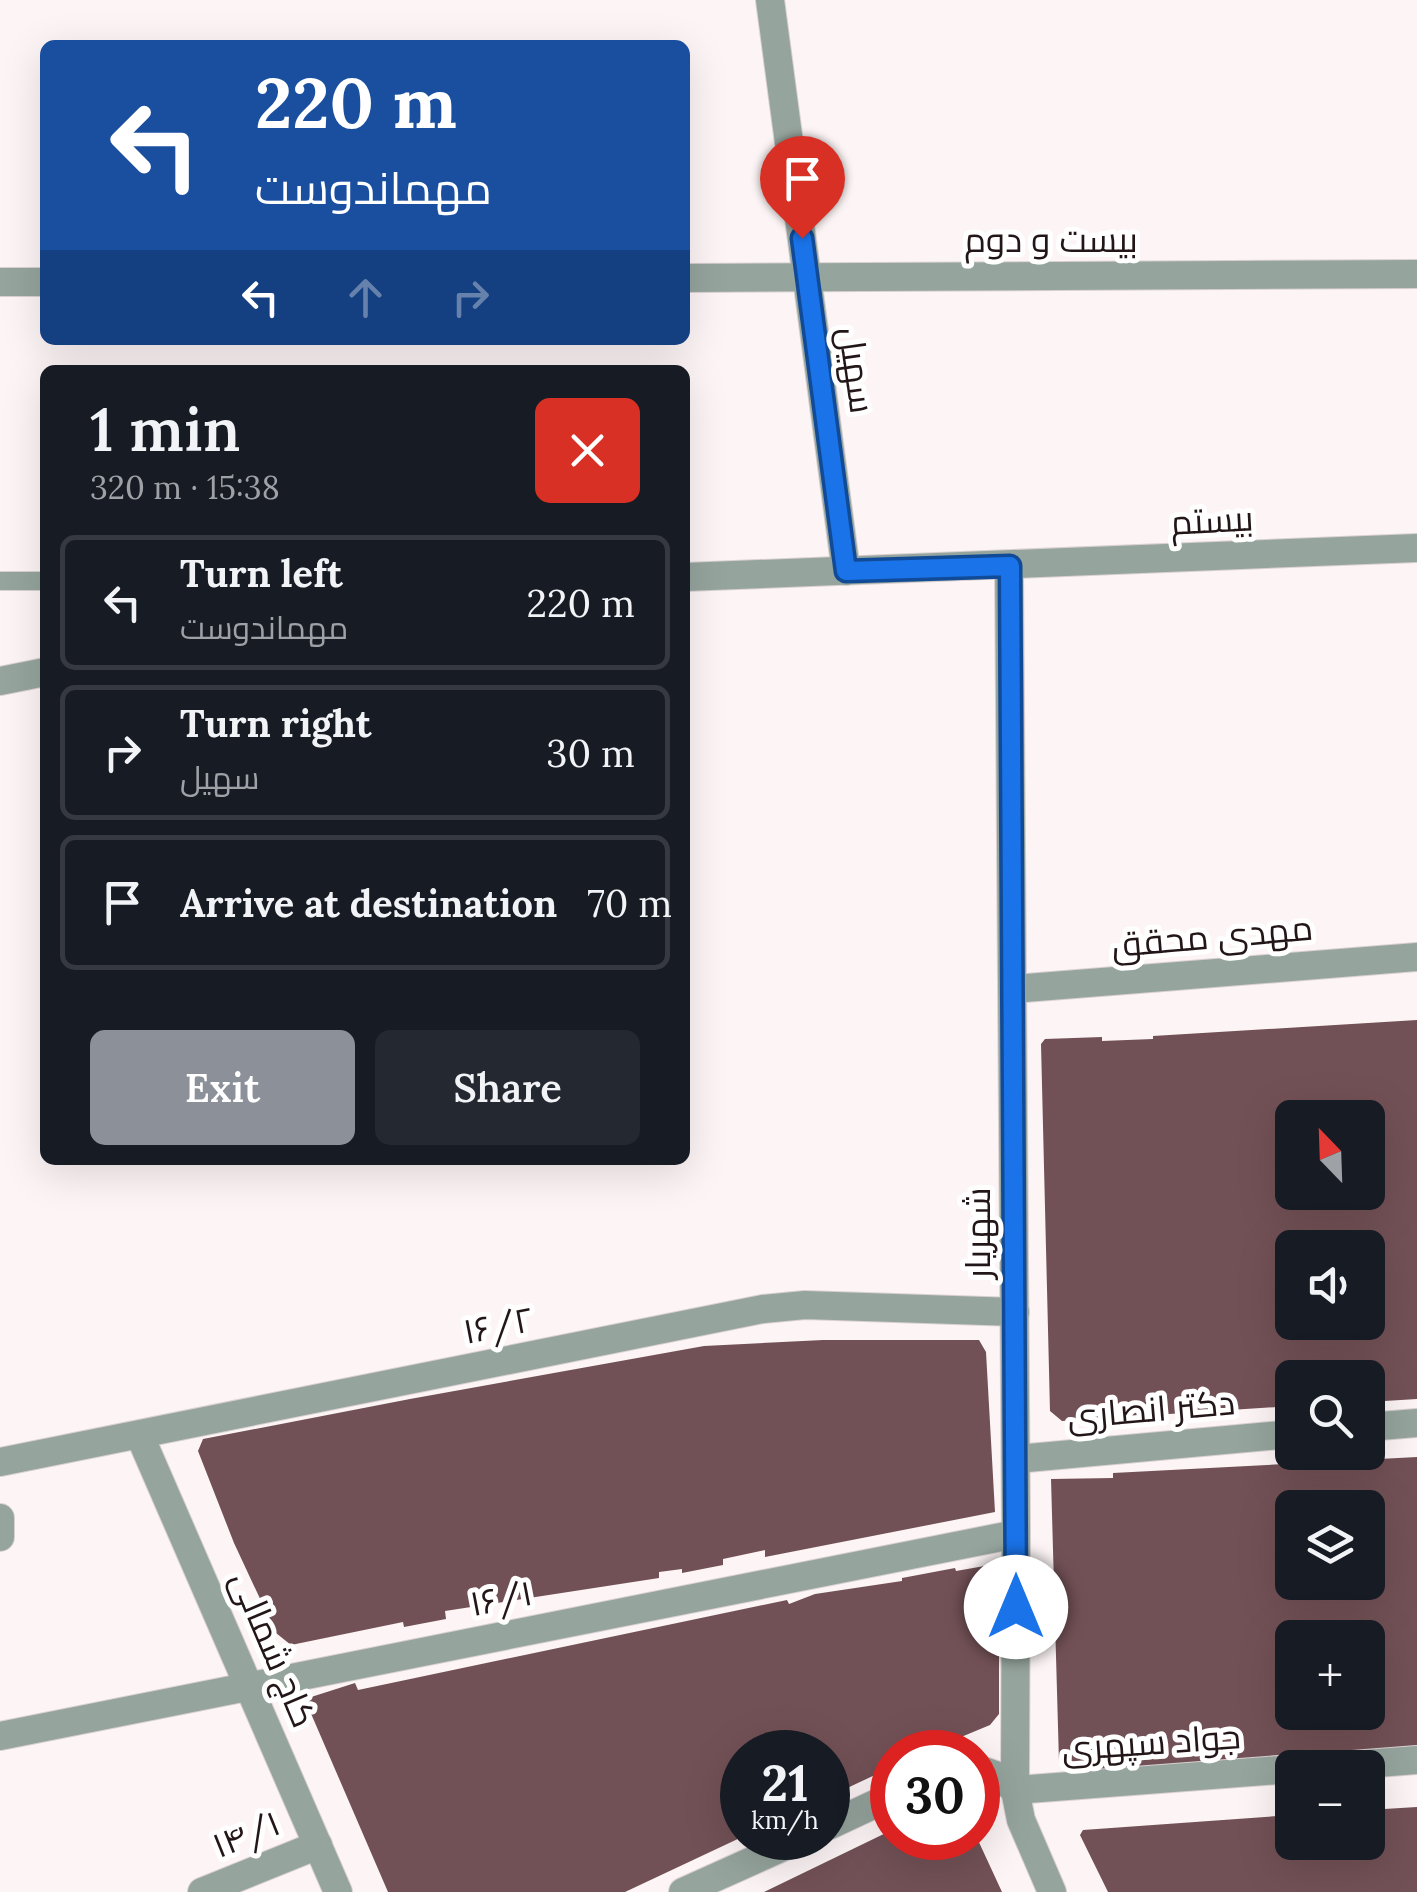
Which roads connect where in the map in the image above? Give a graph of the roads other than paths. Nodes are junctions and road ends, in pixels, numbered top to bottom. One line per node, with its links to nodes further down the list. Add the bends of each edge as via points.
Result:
1 (770, 0): 4 (street, سهیل)
2 (1417, 274): 4 (street, بیست و دوم)
3 (690, 278): 4 (street, بیست و دوم)
4 (807, 278): 9 (street, سهیل)
5 (0, 282): 6 (street)
6 (40, 282)
7 (1417, 548): 8 (street, بیستم)
8 (1010, 566): 9 (street, بیستم); 16 (street, شهریار)
9 (846, 571): 10 (street, بیستم)
10 (690, 577)
11 (0, 581): 12 (lane)
12 (40, 581)
13 (40, 673): 14 (street)
14 (0, 681)
15 (1417, 957): 16 (street, مهدی محقق)
16 (1012, 989): 17 (street, شهریار)
17 (1015, 1312): 20 (street, ۱۶/۲, via 762,1309); 22 (street, شهریار)
18 (1417, 1422): 19 (street)
19 (1385, 1425)
20 (140, 1436): 23 (street, ۱۶/۲); 27 (street, کاج شمالی)
21 (1275, 1436): 22 (street, دکتر انصاری)
22 (1016, 1459): 25 (street, شهریار)
23 (0, 1462)
24 (0, 1518): 26 (street)
25 (1016, 1534): 27 (street, ۱۶/۱); 33 (street, شهریار)
26 (0, 1537)
27 (250, 1686): 28 (street, ۱۶/۱); 34 (street, کاج شمالی)
28 (0, 1736)
29 (1417, 1760): 30 (street)
30 (1385, 1762)
31 (1275, 1770): 33 (street, جواد سپهری)
32 (1000, 1778): 33 (street)
33 (1014, 1790): 39 (street, شهریار)
34 (318, 1845): 36 (street, ۱۴/۱); 37 (street, کاج شمالی)
35 (754, 1860): 38 (street)
36 (202, 1892)
37 (338, 1892)
38 (683, 1892)
39 (1052, 1892)

